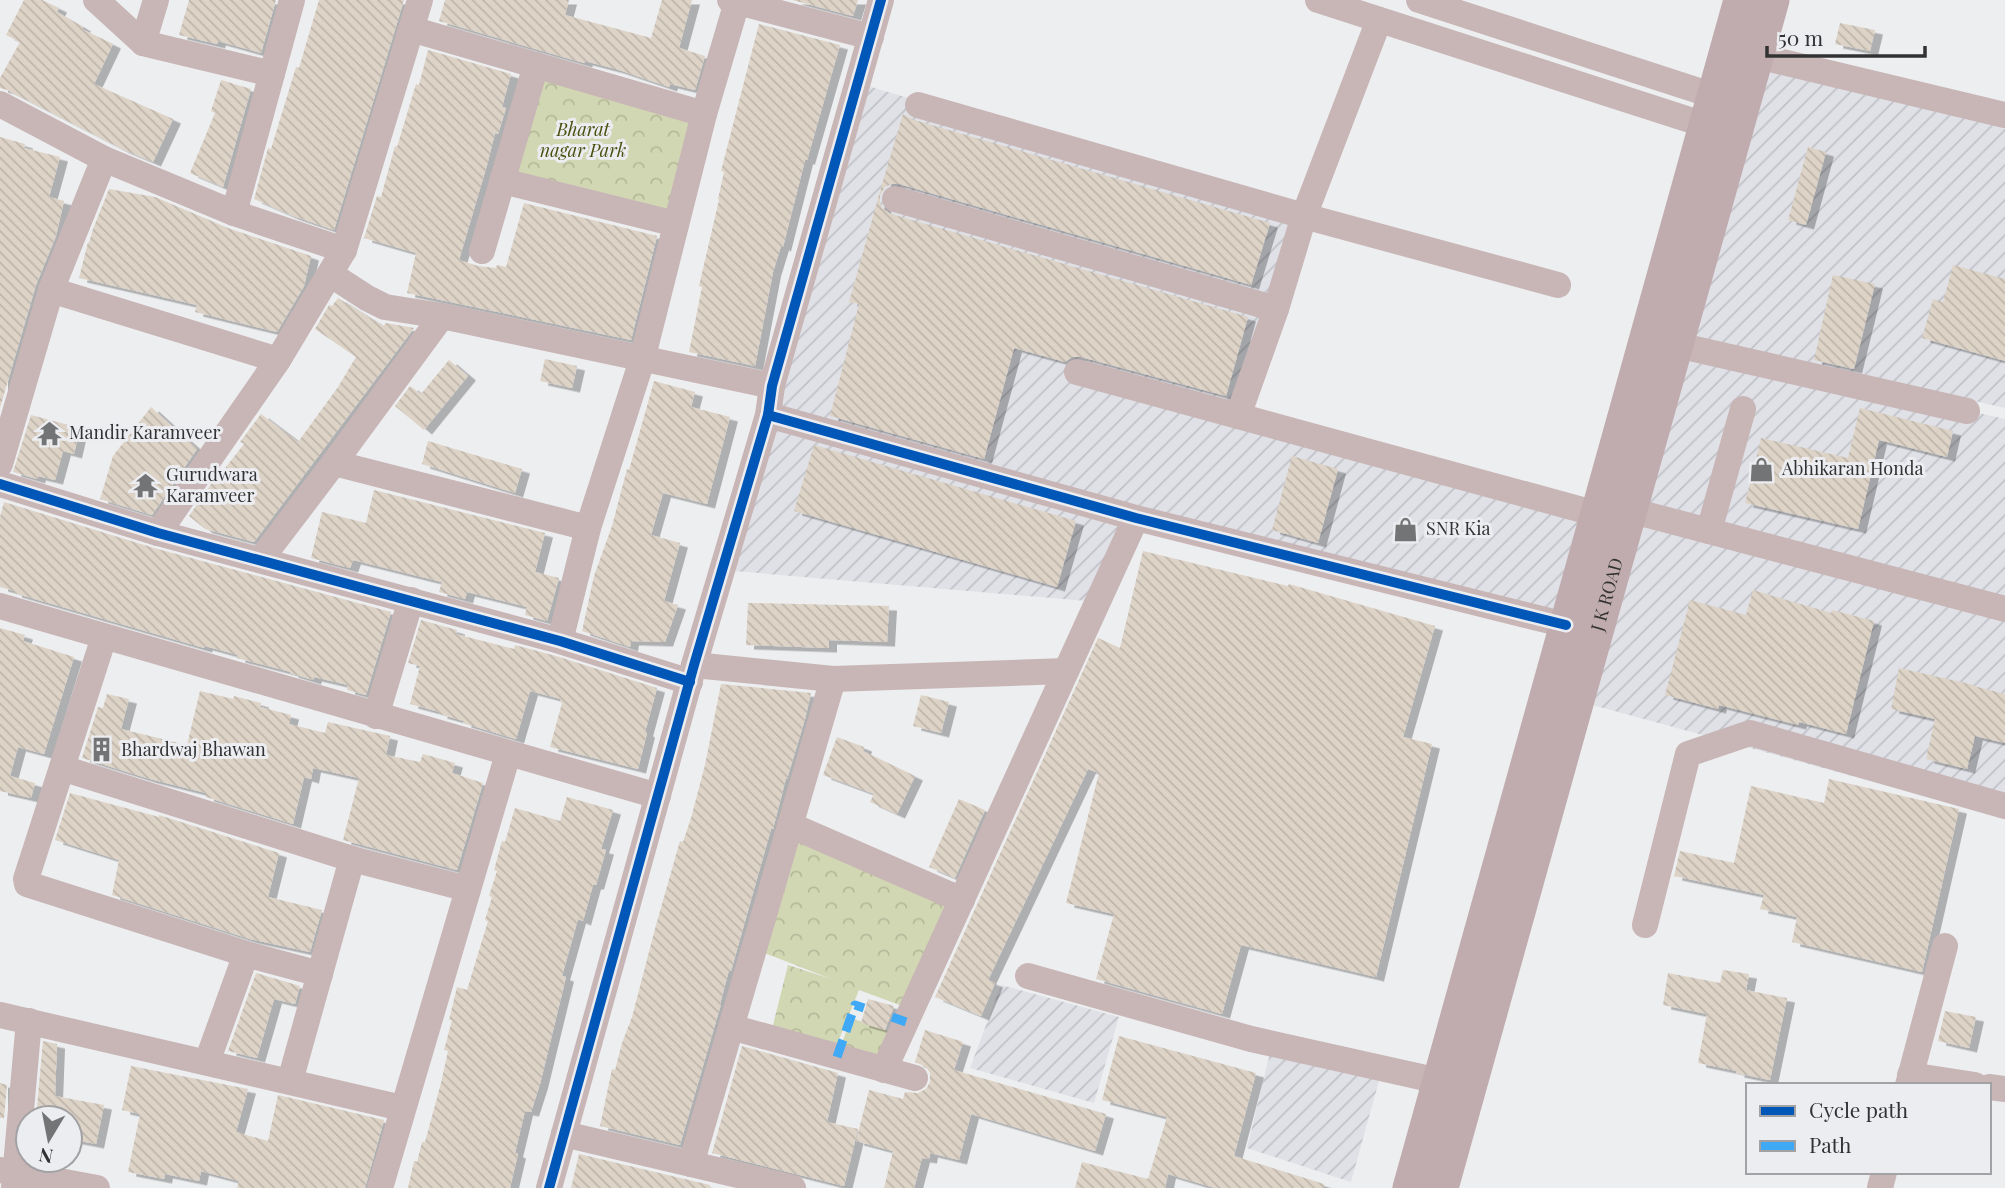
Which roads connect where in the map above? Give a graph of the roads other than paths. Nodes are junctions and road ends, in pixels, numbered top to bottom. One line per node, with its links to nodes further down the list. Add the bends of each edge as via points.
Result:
1 (96, 0): 15 (street)
2 (156, 0): 15 (street)
3 (292, 0): 18 (street)
4 (420, 0): 13 (street)
5 (881, 0): 14 (street)
6 (1318, 0): 12 (street)
7 (1419, 0): 23 (street)
8 (1740, 0): 16 (main road, J K ROAD)
9 (1773, 0): 16 (main road, J K ROAD)
10 (734, 1): 11 (street); 21 (street)
11 (803, 9): 14 (street)
12 (1379, 20): 23 (street); 28 (street)
13 (411, 29): 17 (street); 30 (street)
14 (871, 37): 41 (street)
15 (143, 43): 18 (street)
16 (1742, 52): 22 (street); 23 (main road, J K ROAD)
17 (536, 65): 21 (street); 25 (street)
18 (272, 74): 27 (street)
19 (0, 104): 24 (street)
20 (918, 105): 28 (street)
21 (704, 114): 29 (street)
22 (2005, 115)
23 (1725, 116): 37 (main road, J K ROAD); 49 (main road, J K ROAD)
24 (104, 159): 27 (street); 34 (street)
25 (502, 181): 29 (street); 31 (street)
26 (895, 199): 35 (street)
27 (234, 213): 30 (street)
28 (1304, 216): 33 (street); 35 (street)
29 (677, 224): 38 (street)
30 (344, 250): 32 (street)
31 (482, 251)
32 (330, 274): 36 (street, via 385,307); 39 (street)
33 (1558, 285)
34 (51, 290): 39 (street); 47 (street)
35 (1276, 309): 45 (street)
36 (442, 316): 38 (street); 46 (street)
37 (1677, 345): 43 (street); 49 (main road, J K ROAD)
38 (642, 359): 41 (street); 51 (street)
39 (278, 360): 53 (street)
40 (1077, 372): 45 (street)
41 (772, 386): 44 (street)
42 (1743, 409): 52 (street)
43 (1967, 411)
44 (768, 415): 50 (street); 62 (street)
45 (1238, 416): 49 (street)
46 (334, 463): 51 (street); 54 (street)
47 (0, 464)
48 (0, 484): 53 (street)
49 (1609, 508): 52 (street); 58 (main road, J K ROAD)
50 (1136, 518): 58 (street); 61 (street)
51 (588, 528): 60 (street)
52 (1709, 531): 57 (street)
53 (158, 533): 54 (street)
54 (261, 559): 55 (street)
55 (411, 600): 60 (street); 64 (street)
56 (0, 606): 59 (street)
57 (2005, 609)
58 (1580, 613): 86 (main road, J K ROAD); 97 (main road, J K ROAD)
59 (104, 636): 64 (street); 66 (street)
60 (560, 641): 62 (street)
61 (1066, 671): 63 (street); 72 (street)
62 (692, 673): 63 (street); 67 (street)
63 (833, 679): 69 (street)
64 (376, 716): 65 (street)
65 (508, 754): 67 (street); 71 (street)
66 (62, 768): 70 (street); 75 (street, via 27,884)
67 (659, 796): 89 (street)
68 (2005, 806): 73 (street, via 1749,733 1688,754)
69 (790, 825): 72 (street); 80 (street)
70 (352, 859): 71 (street); 76 (street)
71 (468, 890): 88 (street)
72 (962, 900): 82 (street)
73 (1645, 925)
74 (1945, 946): 84 (street)
75 (246, 954): 76 (street); 81 (street)
76 (320, 974): 85 (street)
77 (1028, 976): 86 (street, via 1251,1039)
78 (0, 1016): 79 (street)
79 (29, 1021): 81 (street); 91 (street)
80 (731, 1027): 82 (street); 90 (street)
81 (207, 1062): 85 (street)
82 (884, 1070): 83 (street)
83 (915, 1078)
84 (1909, 1080): 87 (street)
85 (290, 1081): 88 (street)
86 (1439, 1081): 96 (main road, J K ROAD)
87 (1949, 1083)
88 (402, 1108): 93 (street)
89 (564, 1134): 90 (street); 94 (street)
90 (691, 1164): 95 (street)
91 (10, 1177): 92 (street)
92 (97, 1188)
93 (380, 1188)
94 (549, 1188)
95 (793, 1188)
96 (1409, 1188)
97 (1442, 1188)

